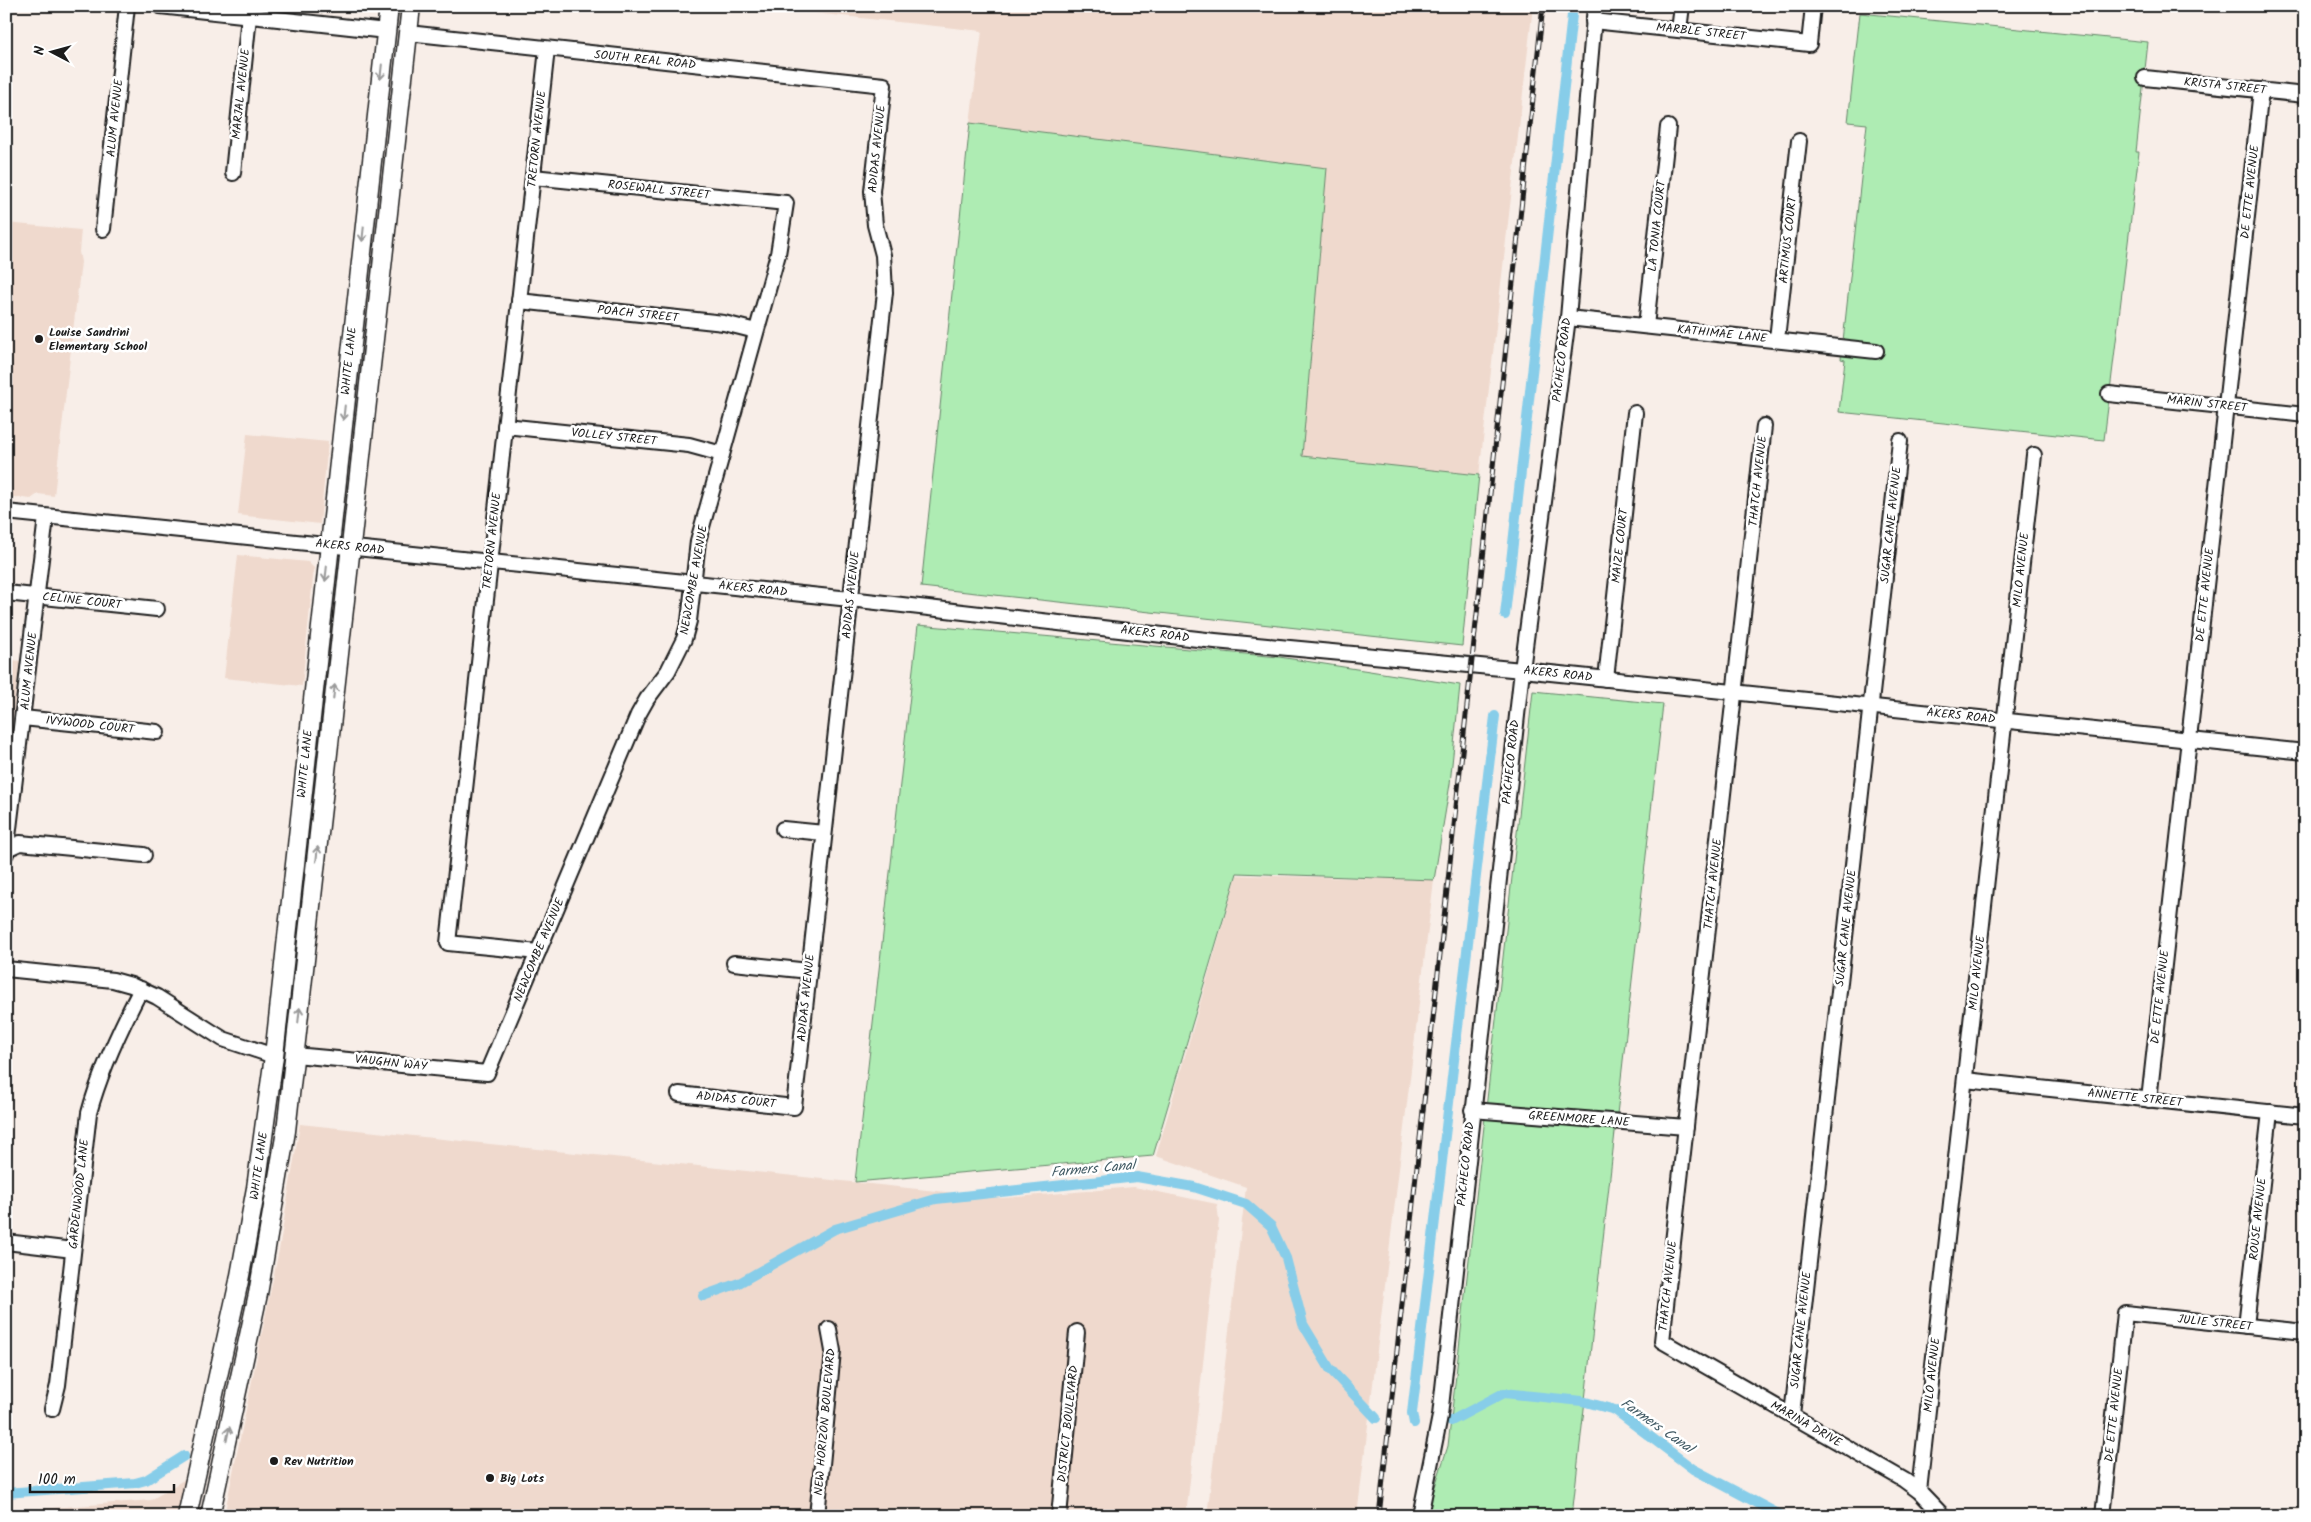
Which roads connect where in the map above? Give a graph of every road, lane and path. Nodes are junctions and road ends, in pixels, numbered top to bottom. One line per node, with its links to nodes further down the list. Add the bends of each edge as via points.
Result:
1 (127, 6): 25 (street, ALUM AVENUE)
2 (160, 6): 9 (street)
3 (389, 6): 12 (main road, WHITE LANE)
4 (400, 6): 13 (main road, via 400,20)
5 (411, 6): 13 (main road, WHITE LANE)
6 (1595, 6): 10 (street, PACHECO ROAD)
7 (1682, 6): 11 (street)
8 (1813, 6): 11 (street, MARBLE STREET, via 1809,44)
9 (249, 16): 12 (street); 22 (street, MARJAL AVENUE)
10 (1594, 21): 11 (street, MARBLE STREET); 27 (street, PACHECO ROAD)
11 (1679, 30)
12 (386, 31): 19 (main road, via 396,47); 43 (main road, WHITE LANE, one-way to 43)
13 (408, 33): 14 (street, SOUTH REAL ROAD); 19 (main road, WHITE LANE)
14 (547, 50): 16 (street, SOUTH REAL ROAD); 23 (street, TRETORN AVENUE)
15 (2145, 78): 17 (street, KRISTA STREET)
16 (884, 85): 49 (street, ADIDAS AVENUE, via 872,191 875,225 883,255 885,292)
17 (2261, 90): 18 (street, KRISTA STREET); 33 (street, DE ETTE AVENUE)
18 (2305, 95)
19 (397, 125): 44 (main road, WHITE LANE)
20 (1668, 127): 28 (street, LA TONIA COURT)
21 (1799, 141): 30 (street, ARTIMUS COURT)
22 (233, 173)
23 (533, 177): 24 (street, ROSEWALL STREET); 26 (street, TRETORN AVENUE)
24 (786, 203): 29 (street, NEWCOMBE AVENUE, via 778,254)
25 (103, 230)
26 (519, 301): 29 (street, POACH STREET, via 724,323); 36 (street, TRETORN AVENUE)
27 (1568, 318): 28 (street, KATHIMAE LANE); 51 (street, PACHECO ROAD)
28 (1646, 326): 30 (street, KATHIMAE LANE)
29 (756, 331): 39 (street, NEWCOMBE AVENUE)
30 (1777, 340): 31 (street, KATHIMAE LANE)
31 (1876, 351)
32 (2109, 394): 33 (street, MARIN STREET)
33 (2225, 406): 35 (street, MARIN STREET); 58 (street, DE ETTE AVENUE)
34 (1635, 413): 52 (street, MAIZE COURT)
35 (2305, 415)
36 (505, 426): 39 (street, VOLLEY STREET, via 689,445); 45 (street, TRETORN AVENUE)
37 (1764, 426): 53 (street, THATCH AVENUE)
38 (1900, 440): 54 (street, SUGAR CANE AVENUE)
39 (722, 454): 46 (street, NEWCOMBE AVENUE, via 698,541)
40 (2034, 455): 56 (street, MILO AVENUE)
41 (6, 512): 42 (street, AKERS ROAD)
42 (46, 517): 43 (street, AKERS ROAD); 48 (street, ALUM AVENUE)
43 (329, 544): 44 (street, AKERS ROAD); 67 (main road, WHITE LANE, one-way to 67)
44 (350, 547): 45 (street, AKERS ROAD); 71 (main road, WHITE LANE, one-way to 44)
45 (490, 561): 46 (street, AKERS ROAD); 65 (street, TRETORN AVENUE, via 448,943)
46 (693, 583): 49 (street, AKERS ROAD); 65 (street, NEWCOMBE AVENUE, via 689,621 678,655 638,715)
47 (6, 593): 48 (street, CELINE COURT)
48 (37, 596): 50 (street, CELINE COURT); 55 (street, ALUM AVENUE)
49 (850, 599): 51 (street, AKERS ROAD, via 1205,640); 61 (street, ADIDAS AVENUE)
50 (157, 609)
51 (1522, 670): 52 (street, AKERS ROAD); 78 (street, PACHECO ROAD)
52 (1606, 679): 53 (street, AKERS ROAD)
53 (1734, 692): 54 (street, AKERS ROAD); 81 (street, THATCH AVENUE)
54 (1870, 706): 56 (street, AKERS ROAD); 94 (street, SUGAR CANE AVENUE)
55 (23, 718): 57 (street, IVYWOOD COURT); 62 (street, ALUM AVENUE)
56 (2005, 721): 58 (street, AKERS ROAD); 74 (street, MILO AVENUE)
57 (157, 732)
58 (2189, 740): 59 (street, AKERS ROAD); 76 (street, DE ETTE AVENUE)
59 (2305, 752)
60 (783, 829): 61 (street)
61 (824, 834): 69 (street, ADIDAS AVENUE)
62 (7, 849): 63 (street, ALUM AVENUE); 64 (street, via 20,843)
63 (6, 854)
64 (144, 854)
65 (538, 952): 73 (street, NEWCOMBE AVENUE)
66 (734, 962): 69 (street)
67 (282, 966): 71 (main road, via 286,1037); 72 (main road, WHITE LANE)
68 (6, 969): 70 (street, via 113,980)
69 (809, 971): 77 (street, ADIDAS AVENUE)
70 (141, 989): 72 (street, via 209,1032); 85 (street, GARDENWOOD LANE, via 108,1056 95,1091 86,1132)
71 (295, 1055): 73 (street, VAUGHN WAY); 82 (main road, WHITE LANE)
72 (274, 1056): 82 (main road, via 283,1063 284,1069 274,1147); 83 (main road, WHITE LANE)
73 (487, 1073)
74 (1965, 1080): 76 (street, ANNETTE STREET); 96 (street, MILO AVENUE)
75 (678, 1094): 77 (street, ADIDAS COURT)
76 (2149, 1100): 79 (street, ANNETTE STREET)
77 (794, 1107)
78 (1472, 1110): 81 (street, GREENMORE LANE); 102 (street, PACHECO ROAD, via 1440,1416)
79 (2270, 1112): 80 (street, ANNETTE STREET); 88 (street, ROUSE AVENUE)
80 (2305, 1116)
81 (1686, 1127): 92 (street, THATCH AVENUE)
82 (280, 1170): 86 (main road, WHITE LANE)
83 (256, 1188): 86 (main road, via 262,1216 251,1286); 95 (main road, WHITE LANE, via 238,1290)
84 (6, 1242): 85 (street)
85 (73, 1250): 93 (street, GARDENWOOD LANE, via 58,1385)
86 (258, 1294): 99 (main road, WHITE LANE, one-way to 86)
87 (2125, 1314): 88 (street, JULIE STREET); 104 (street, DE ETTE AVENUE)
88 (2246, 1326): 91 (street, JULIE STREET)
89 (828, 1329): 100 (street, NEW HORIZON BOULEVARD, via 832,1351)
90 (1077, 1332): 101 (street, DISTRICT BOULEVARD)
91 (2305, 1332)
92 (1662, 1341): 94 (street, MARINA DRIVE)
93 (52, 1409)
94 (1792, 1415): 96 (street, MARINA DRIVE)
95 (206, 1433): 97 (main road, WHITE LANE); 98 (main road, via 212,1456)
96 (1919, 1491): 103 (street, MARINA DRIVE)
97 (187, 1516)
98 (199, 1516)
99 (210, 1516)
100 (817, 1516)
101 (1059, 1516)
102 (1420, 1516)
103 (1943, 1516)
104 (2103, 1516)

